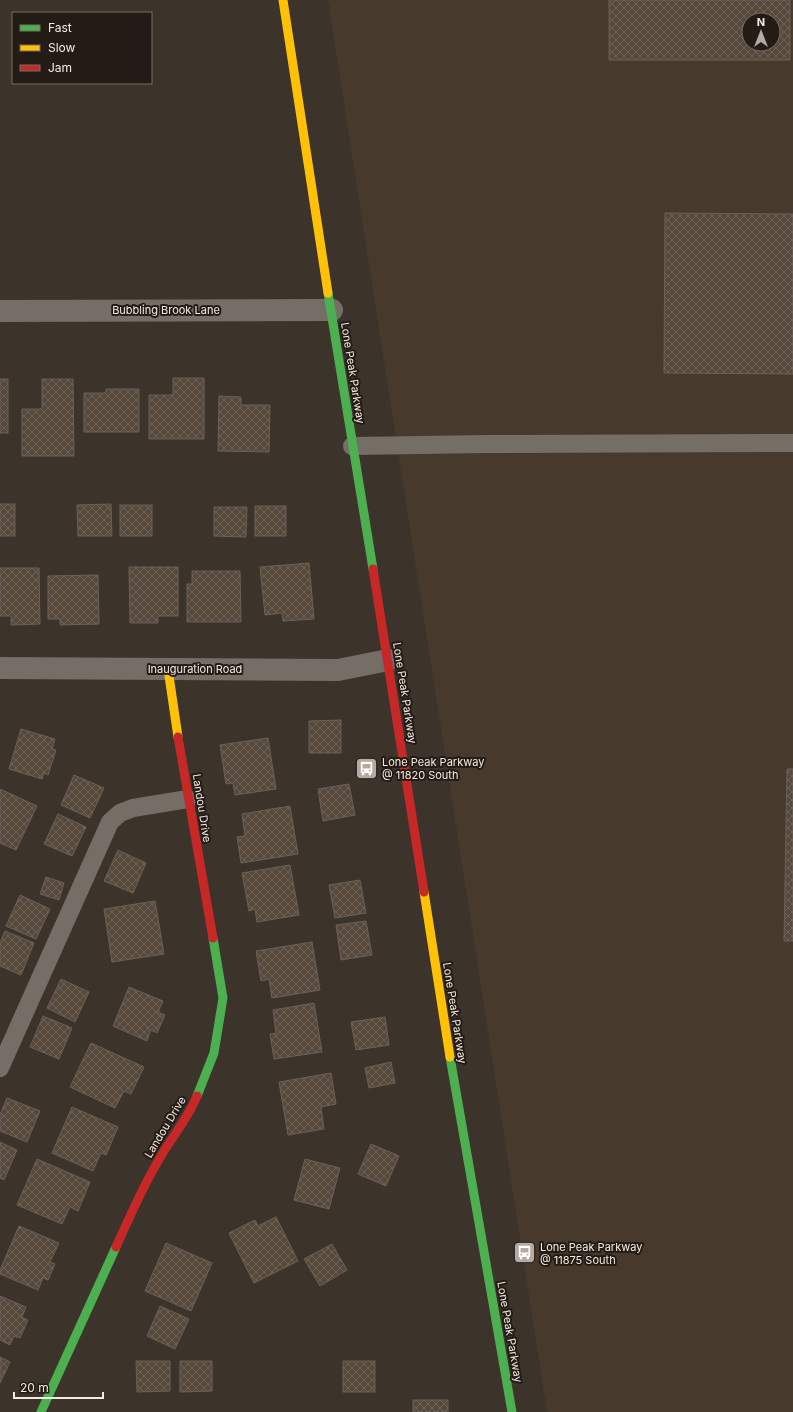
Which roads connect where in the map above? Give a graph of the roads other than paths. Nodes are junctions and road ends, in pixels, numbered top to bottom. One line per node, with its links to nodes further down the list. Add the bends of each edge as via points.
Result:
1 (283, 0): 2 (main road, Lone Peak Parkway)
2 (332, 310): 3 (street, Bubbling Brook Lane); 5 (main road, Lone Peak Parkway)
3 (0, 311)
4 (793, 443): 5 (lane)
5 (352, 446): 6 (main road, Lone Peak Parkway)
6 (388, 660): 8 (street, Inauguration Road, via 338,670); 12 (main road, Lone Peak Parkway, via 445,1030)
7 (0, 668): 8 (street, Inauguration Road)
8 (168, 669): 9 (main road, Landou Drive)
9 (188, 799): 10 (lane, via 133,808 120,813 110,822); 11 (main road, Landou Drive, via 223,998 214,1053 193,1107 164,1151 138,1198)
10 (0, 1068)
11 (41, 1412)
12 (512, 1412)

